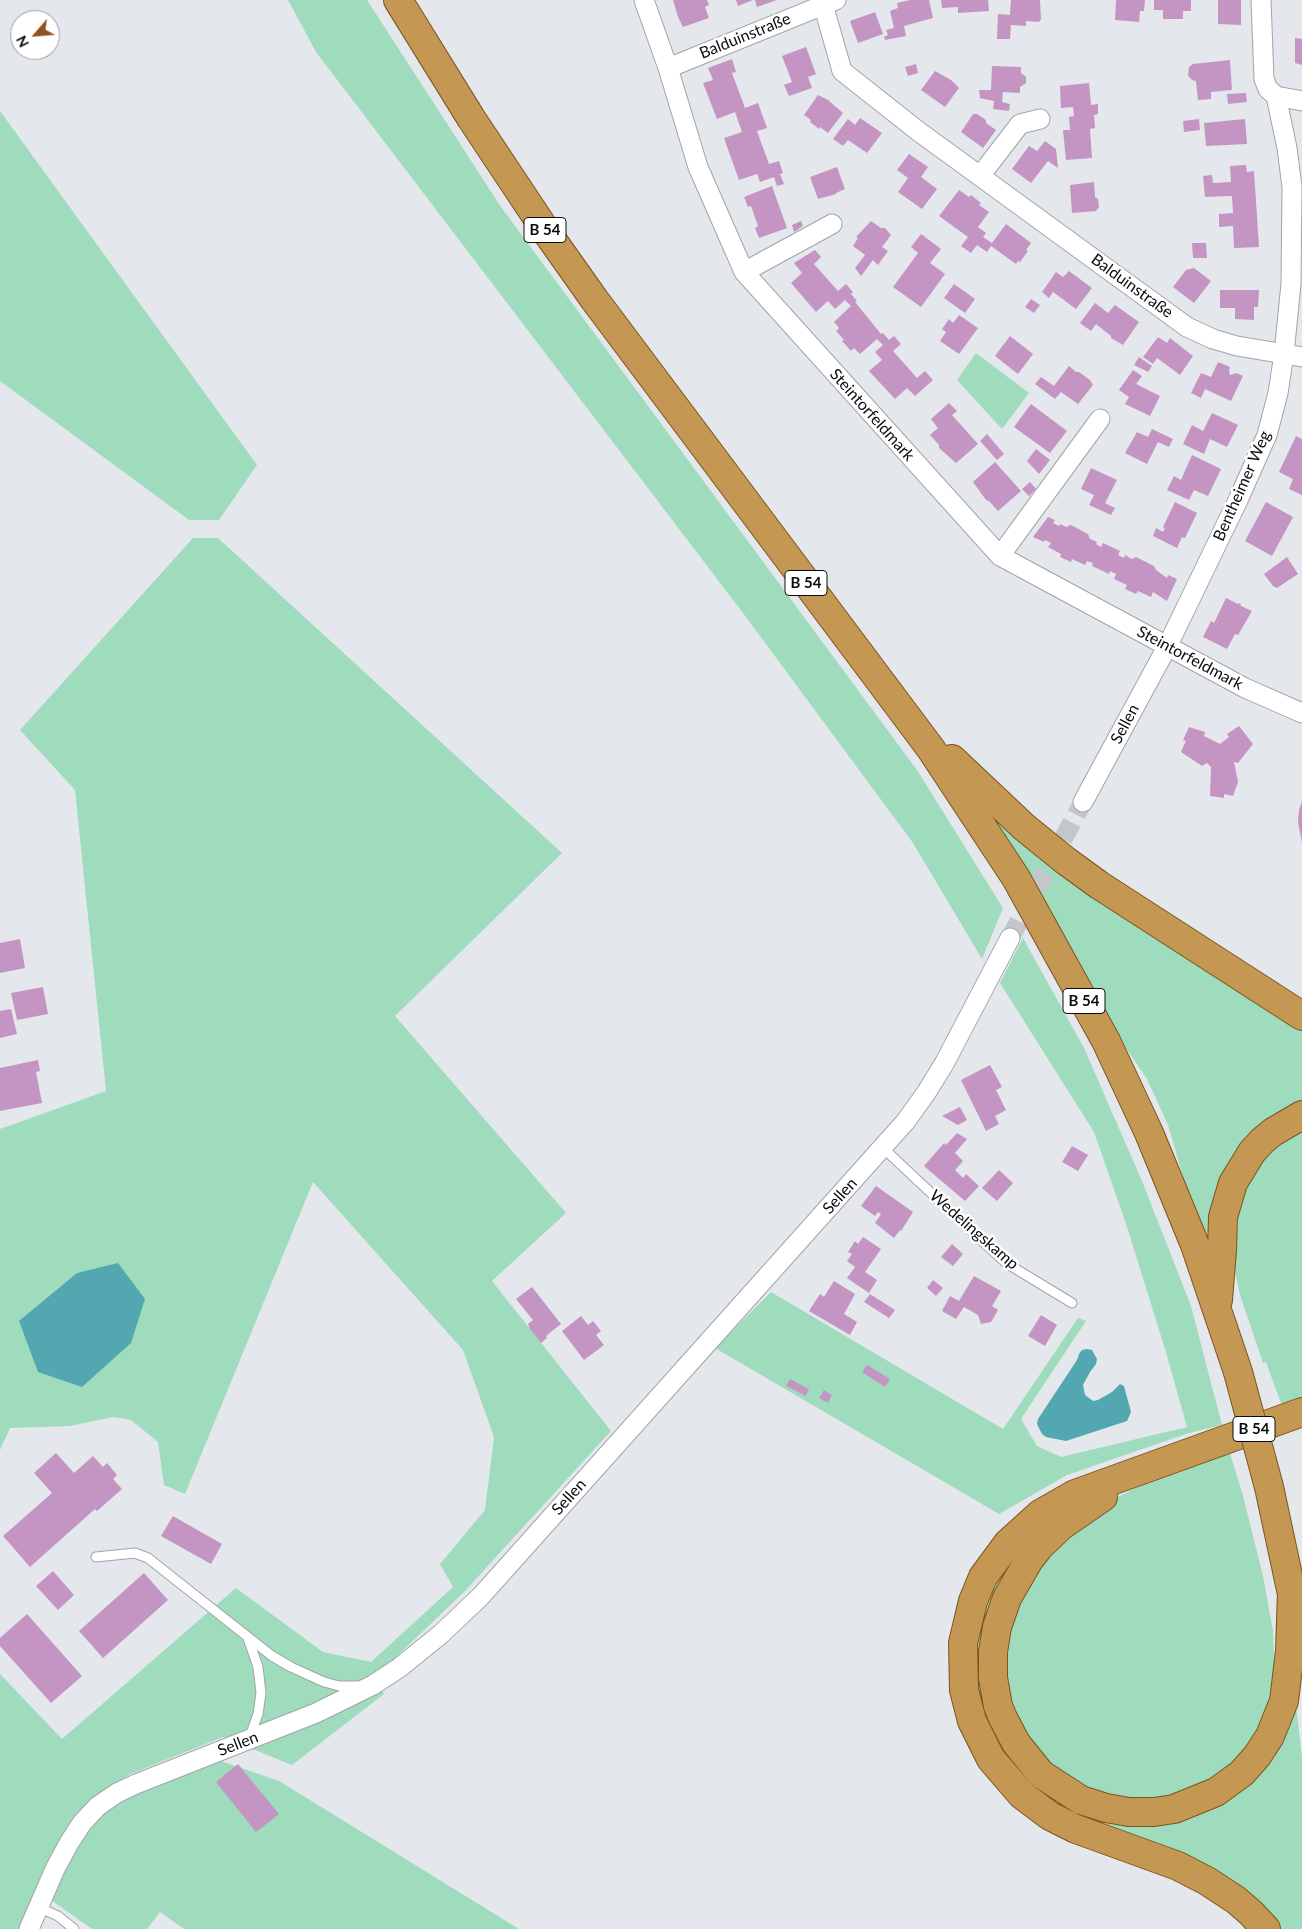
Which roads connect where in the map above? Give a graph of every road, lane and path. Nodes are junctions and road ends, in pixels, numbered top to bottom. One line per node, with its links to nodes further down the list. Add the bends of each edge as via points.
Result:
1 (398, 0): 18 (highway, B 54, via 514,184 594,299)
2 (644, 0): 5 (street, Steintorfeldmark)
3 (1261, 0): 6 (street, Bentheimer Weg, via 1264,79)
4 (830, 2): 5 (street, Balduinstraße); 9 (street, Balduinstraße, via 842,71)
5 (668, 68): 12 (street, Steintorfeldmark, via 698,167)
6 (1276, 96): 7 (street); 11 (street, Bentheimer Weg)
7 (1302, 101)
8 (1040, 119): 9 (street, via 1020,124)
9 (980, 176): 13 (street, Balduinstraße, via 1187,327 1213,339)
10 (832, 224): 12 (street)
11 (1297, 230): 13 (street, Bentheimer Weg, via 1291,284)
12 (744, 272): 15 (street, Steintorfeldmark)
13 (1293, 356): 16 (street, Bentheimer Weg, via 1257,461)
14 (1100, 419): 15 (street)
15 (1000, 556): 16 (street, Steintorfeldmark)
16 (1168, 645): 17 (street, Steintorfeldmark, via 1245,688); 19 (street, Sellen)
17 (1302, 713)
18 (907, 716): 21 (highway, via 1066,861 1099,886); 25 (highway, B 54, via 948,772 1016,878 1106,1041 1164,1168)
19 (1083, 802)
20 (1010, 938): 23 (street, Sellen, via 935,1078)
21 (1302, 1016)
22 (1302, 1115): 25 (highway, via 1278,1128 1262,1142 1233,1183 1223,1216)
23 (883, 1148): 24 (lane, Wedelingskamp, via 1006,1264); 32 (street, Sellen, via 481,1596 441,1634)
24 (1072, 1303)
25 (1217, 1309): 29 (highway, B 54, bridge, via 1269,1487)
26 (1302, 1412): 27 (highway)
27 (1151, 1468): 29 (highway, via 1083,1510 1050,1536 1019,1574 1001,1615 993,1652 995,1692 1008,1730 1041,1774 1081,1800 1106,1808 1141,1813 1174,1809 1226,1786 1257,1756 1279,1715 1290,1651); 37 (highway, via 1075,1494 1027,1524 999,1554 978,1589 965,1631 963,1674 968,1707 991,1759 1035,1805 1076,1829 1178,1866 1207,1880 1236,1900)
28 (96, 1557): 30 (lane, via 135,1553 148,1558)
29 (1292, 1591): 31 (highway, B 54)
30 (248, 1638): 32 (lane, via 291,1667 324,1682 339,1686); 33 (lane, via 258,1667 261,1693)
31 (1302, 1652)
32 (373, 1686): 33 (street, Sellen)
33 (249, 1740): 34 (street, Sellen, via 136,1784 98,1806 69,1843)
34 (38, 1907): 35 (street, Sellen); 36 (lane, via 58,1916)
35 (29, 1929)
36 (74, 1929)
37 (1266, 1929)

